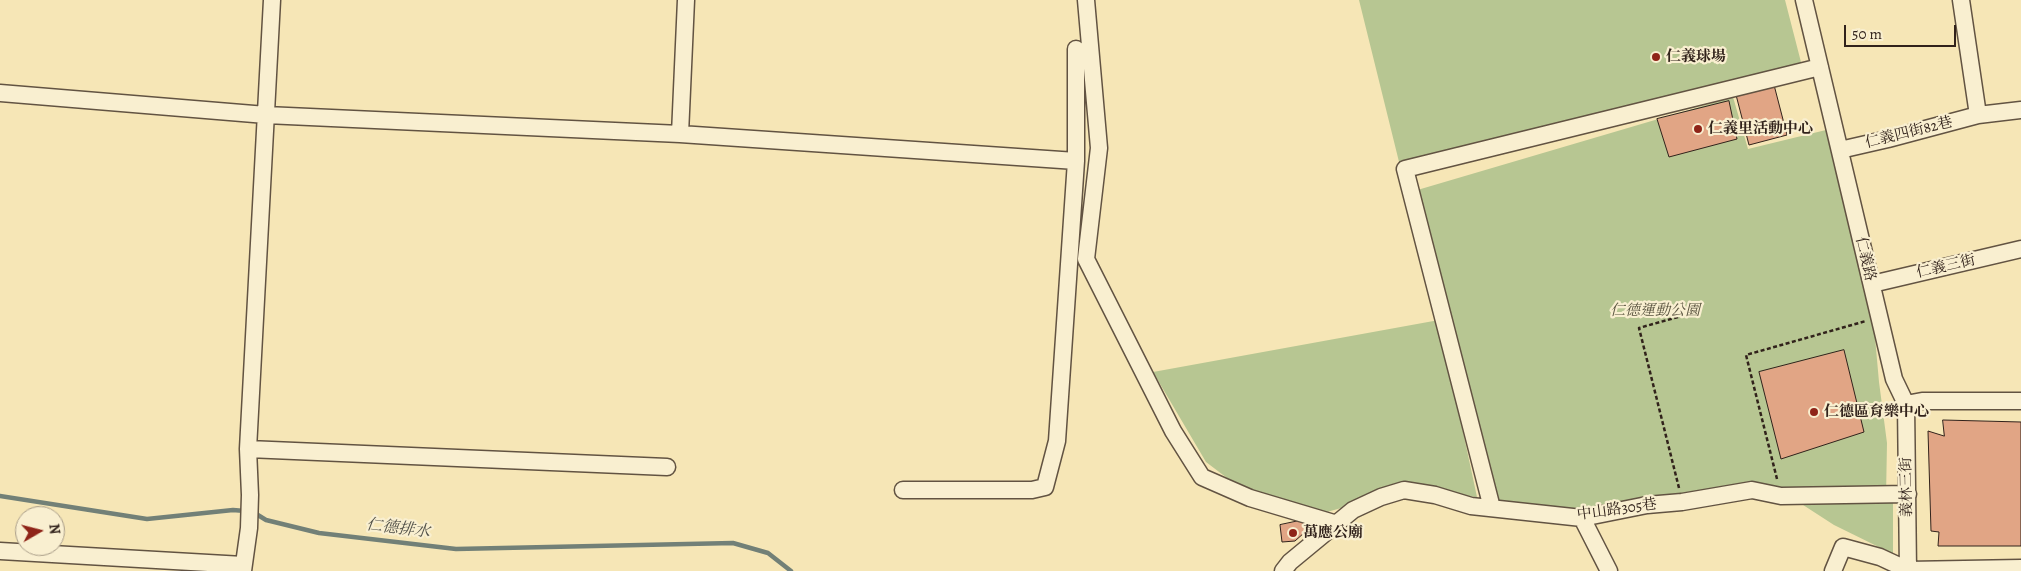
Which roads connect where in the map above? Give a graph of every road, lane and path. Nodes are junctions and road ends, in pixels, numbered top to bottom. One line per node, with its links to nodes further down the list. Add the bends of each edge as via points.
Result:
1 (272, 0): 10 (street)
2 (686, 0): 12 (street)
3 (1086, 0): 29 (street, via 1099,148 1086,260 1173,431 1202,477 1250,498)
4 (1804, 0): 7 (street, 仁義路)
5 (1961, 0): 11 (street)
6 (1076, 49): 14 (street)
7 (1820, 67): 13 (street, 仁義路); 27 (street, via 1405,168)
8 (0, 93): 10 (street)
9 (2021, 110): 11 (street, 仁義四街82巷)
10 (266, 115): 12 (street); 21 (street)
11 (1978, 115): 13 (street, 仁義四街82巷)
12 (680, 134): 14 (street)
13 (1840, 150): 16 (street, 仁義路)
14 (1076, 161): 23 (street, via 1056,441 1045,487 1032,490)
15 (2021, 249): 16 (street, 仁義三街)
16 (1872, 284): 18 (street, 仁義路)
17 (1678, 317): 26 (path, via 1639,328)
18 (1879, 317): 20 (street, 仁義路, via 1894,379); 25 (path, via 1746,355)
19 (2021, 401): 20 (street, via 1922,401)
20 (1906, 404): 24 (street, 義林三街)
21 (248, 449): 22 (street); 31 (street, via 249,528)
22 (667, 468)
23 (903, 490)
24 (1908, 494): 25 (street, 中山路305巷); 33 (street, 義林三街)
25 (1781, 496): 26 (street, 中山路305巷, via 1752,490)
26 (1682, 502): 28 (street, 中山路305巷, via 1647,505)
27 (1492, 508): 28 (street, 中山路305巷); 29 (street, 中山路305巷, via 1404,490 1353,510)
28 (1582, 518): 35 (street)
29 (1337, 524): 34 (street, 中山路305巷)
30 (0, 551): 31 (street)
31 (243, 568)
32 (2021, 568): 33 (street)
33 (1908, 570): 36 (street, via 1880,557 1843,547)
34 (1283, 571)
35 (1609, 571)
36 (1833, 571)

